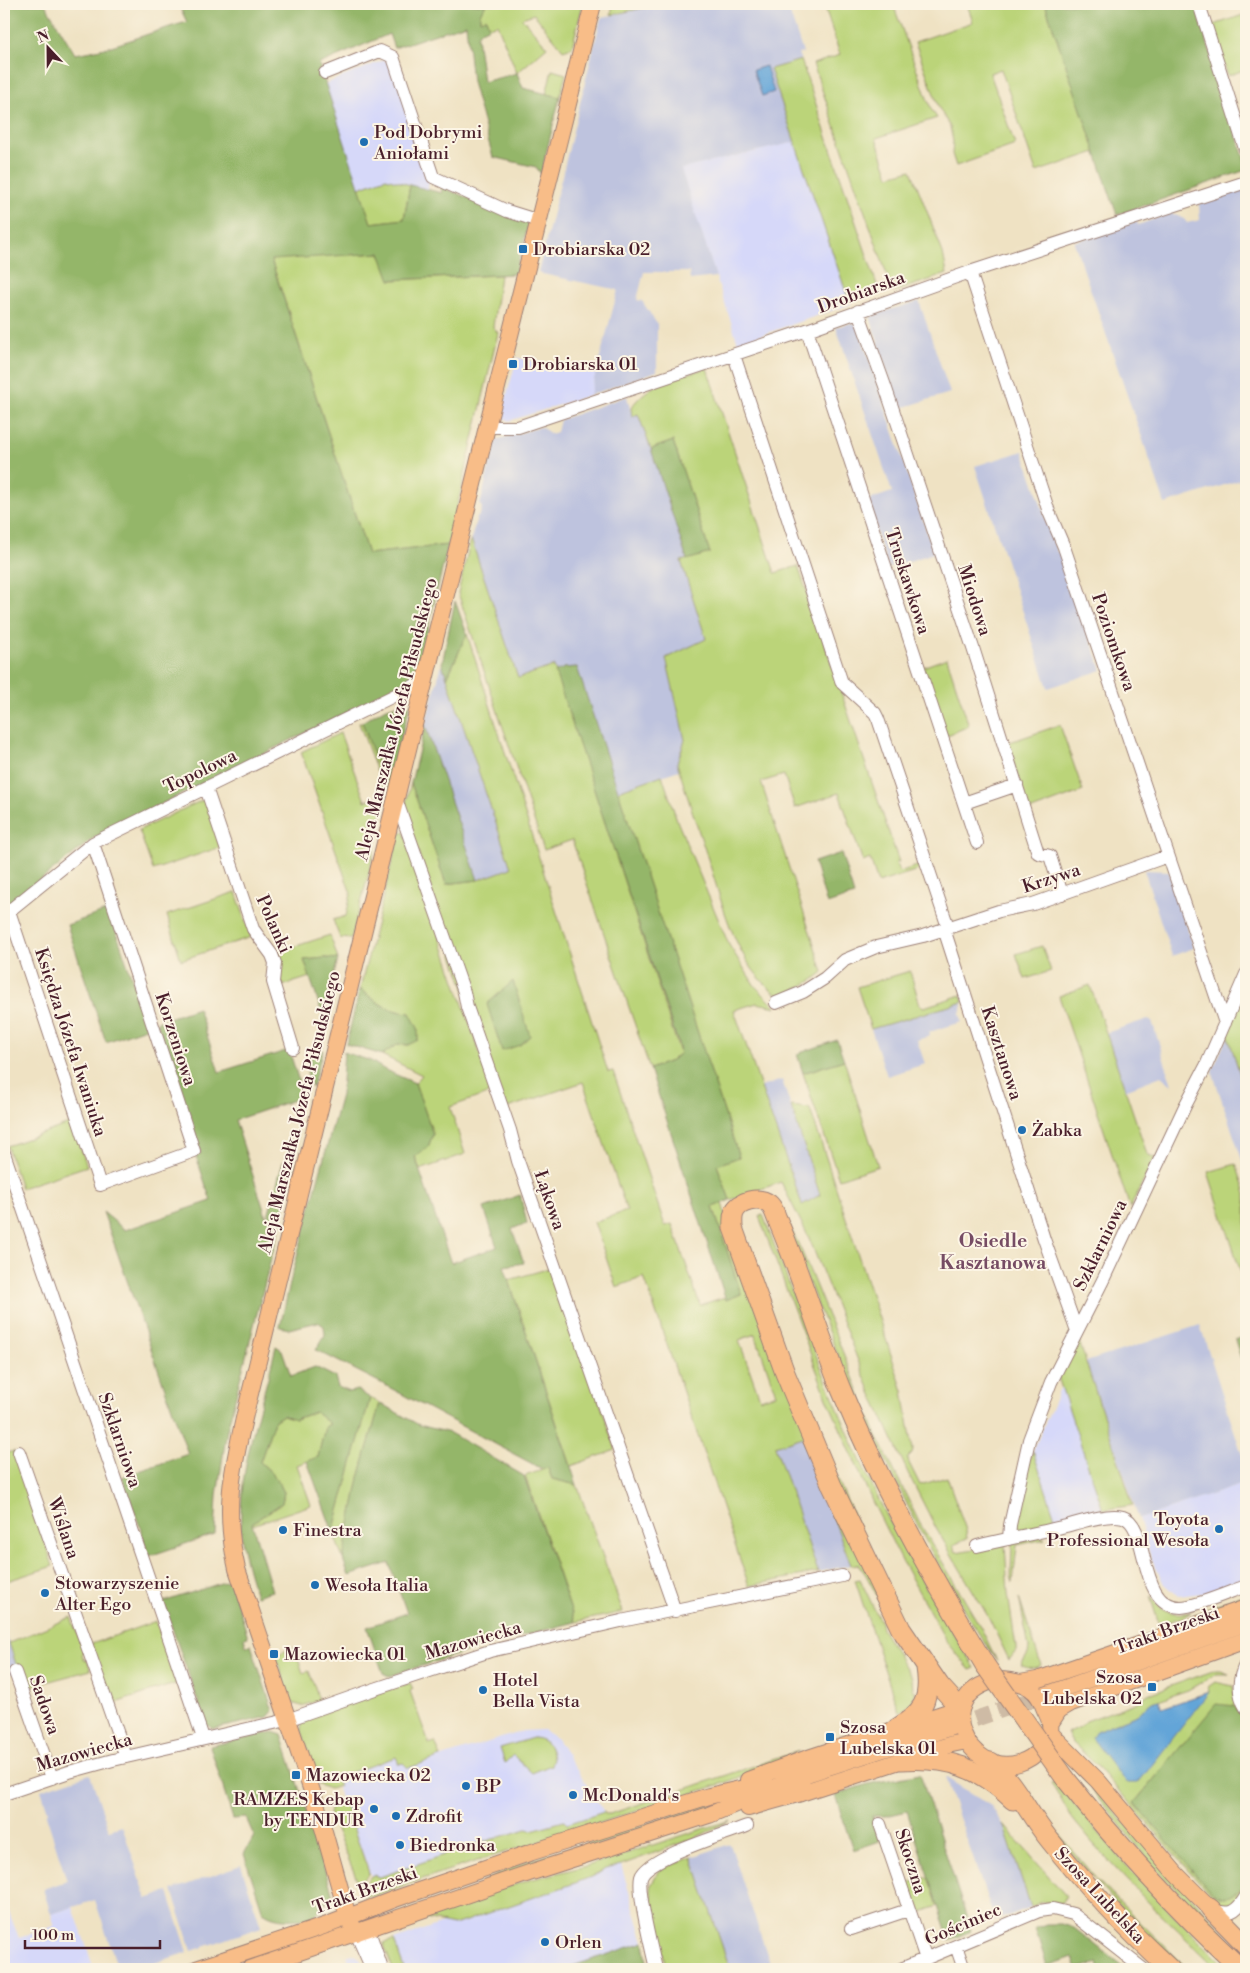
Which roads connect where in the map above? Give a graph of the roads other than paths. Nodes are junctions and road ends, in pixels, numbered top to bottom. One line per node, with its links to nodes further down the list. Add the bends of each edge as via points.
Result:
1 (593, 4): 6 (main road, Aleja Marszałka Józefa Piłsudskiego)
2 (1199, 4): 4 (street)
3 (325, 73): 6 (street, via 380,51 393,57 433,177)
4 (1246, 152)
5 (1246, 182): 7 (street, Drobiarska)
6 (539, 222): 11 (main road, Aleja Marszałka Józefa Piłsudskiego)
7 (970, 272): 8 (street, Drobiarska); 19 (street, Poziomkowa, via 1048,512 1064,547)
8 (858, 311): 9 (street, Drobiarska); 13 (street, Miodowa, via 889,395)
9 (807, 330): 10 (street, Drobiarska); 16 (street, Truskawkowa)
10 (734, 355): 11 (street, Drobiarska, via 518,427); 22 (street, Kasztanowa, via 842,683 878,719)
11 (487, 427): 12 (main road, Aleja Marszałka Józefa Piłsudskiego)
12 (426, 680): 14 (street, Topolowa); 15 (main road, Aleja Marszałka Józefa Piłsudskiego)
13 (1016, 785): 16 (street); 20 (street, Miodowa, via 1038,853 1050,856)
14 (206, 788): 17 (street, Topolowa); 26 (street, Polanki, via 253,929 272,954 275,963 273,982)
15 (396, 799): 36 (street, Łąkowa); 46 (main road, Aleja Marszałka Józefa Piłsudskiego, via 231,1479 229,1523 236,1569)
16 (964, 803): 18 (street, Truskawkowa)
17 (93, 843): 21 (street, Topolowa); 28 (street, Korzeniowa, via 194,1151)
18 (977, 843)
19 (1168, 856): 20 (street, Krzywa); 25 (street, Poziomkowa)
20 (1062, 894): 22 (street, Krzywa)
21 (6, 913): 28 (street, Księdza Józefa Iwaniuka)
22 (946, 928): 24 (street, Krzywa, via 876,947 845,960 803,992); 29 (street, Kasztanowa, via 1044,1239)
23 (1246, 974): 25 (street, Szklarniowa)
24 (776, 1003)
25 (1225, 1023): 29 (street, Szklarniowa)
26 (293, 1048)
27 (4, 1153): 50 (street, Szklarniowa)
28 (100, 1185)
29 (1077, 1331): 31 (street, Szklarniowa, via 1051,1382 1029,1440)
30 (19, 1452): 52 (street, Wiślana)
31 (1009, 1539): 32 (street); 34 (street, via 1099,1518 1122,1517 1130,1521 1135,1530 1154,1588 1162,1600 1186,1606)
32 (977, 1546)
33 (842, 1576): 36 (street, Mazowiecka)
34 (1246, 1586)
35 (1246, 1608): 42 (main road, via 1037,1680)
36 (675, 1611): 46 (street, Mazowiecka, via 490,1652)
37 (1246, 1623): 43 (main road, Trakt Brzeski)
38 (1246, 1640): 48 (main road, via 1070,1704 1059,1710)
39 (1246, 1663): 45 (street, via 1239,1688)
40 (925, 1666): 44 (highway); 49 (highway, via 928,1686 923,1707); 81 (highway, bridge, via 896,1620 819,1458 785,1373 732,1221 736,1209 745,1202 763,1200 771,1206 869,1454 921,1558 985,1665 1065,1778 1137,1865)
41 (15, 1672): 56 (street, Sadowa)
42 (1020, 1683): 44 (main road, via 986,1682 970,1691); 48 (main road, via 1040,1699)
43 (1045, 1695)
44 (960, 1708): 49 (main road); 51 (main road, via 960,1723)
45 (1246, 1708)
46 (287, 1720): 50 (street, Mazowiecka); 66 (main road, Aleja Marszałka Józefa Piłsudskiego)
47 (952, 1727): 55 (main road, Trakt Brzeski)
48 (1050, 1728): 54 (main road, via 1046,1742 1029,1759 1007,1765); 64 (main road, via 1176,1874)
49 (896, 1730): 58 (main road, via 808,1758)
50 (203, 1738): 52 (street, Mazowiecka)
51 (967, 1741): 53 (main road); 54 (main road, via 978,1754)
52 (126, 1757): 56 (street, Mazowiecka)
53 (901, 1760): 59 (main road, via 763,1804); 60 (highway, via 950,1762 972,1770 998,1786)
54 (991, 1762): 60 (highway, via 1007,1778)
55 (807, 1774): 58 (main road, Trakt Brzeski); 59 (main road, Trakt Brzeski)
56 (52, 1778): 57 (street, Mazowiecka)
57 (4, 1794)
58 (709, 1796): 66 (main road, Trakt Brzeski, via 529,1853)
59 (709, 1815): 68 (main road, Trakt Brzeski)
60 (1032, 1818): 80 (highway, Szosa Lubelska, via 1094,1894)
61 (880, 1824): 65 (street, Skoczna)
62 (748, 1826): 76 (street, via 671,1854 645,1870 641,1878 641,1892)
63 (1246, 1896): 64 (street, via 1238,1908 1231,1911 1223,1913)
64 (1210, 1908): 69 (highway)
65 (908, 1910): 67 (street, Skoczna); 71 (street, Skoczna)
66 (354, 1914): 68 (main road, Aleja Marszałka Józefa Piłsudskiego); 72 (main road, Trakt Brzeski)
67 (851, 1929)
68 (362, 1930): 73 (main road, Trakt Brzeski); 74 (street); 75 (street)
69 (1246, 1945)
70 (956, 1946): 71 (street, Gościniec); 78 (street); 79 (street, Gościniec, via 1039,1911 1053,1909 1073,1914)
71 (926, 1959): 77 (street, Gościniec)
72 (196, 1969)
73 (250, 1969)
74 (372, 1969)
75 (382, 1969)
76 (656, 1969)
77 (901, 1969)
78 (964, 1969)
79 (1143, 1969)
80 (1170, 1969)
81 (1241, 1969)

